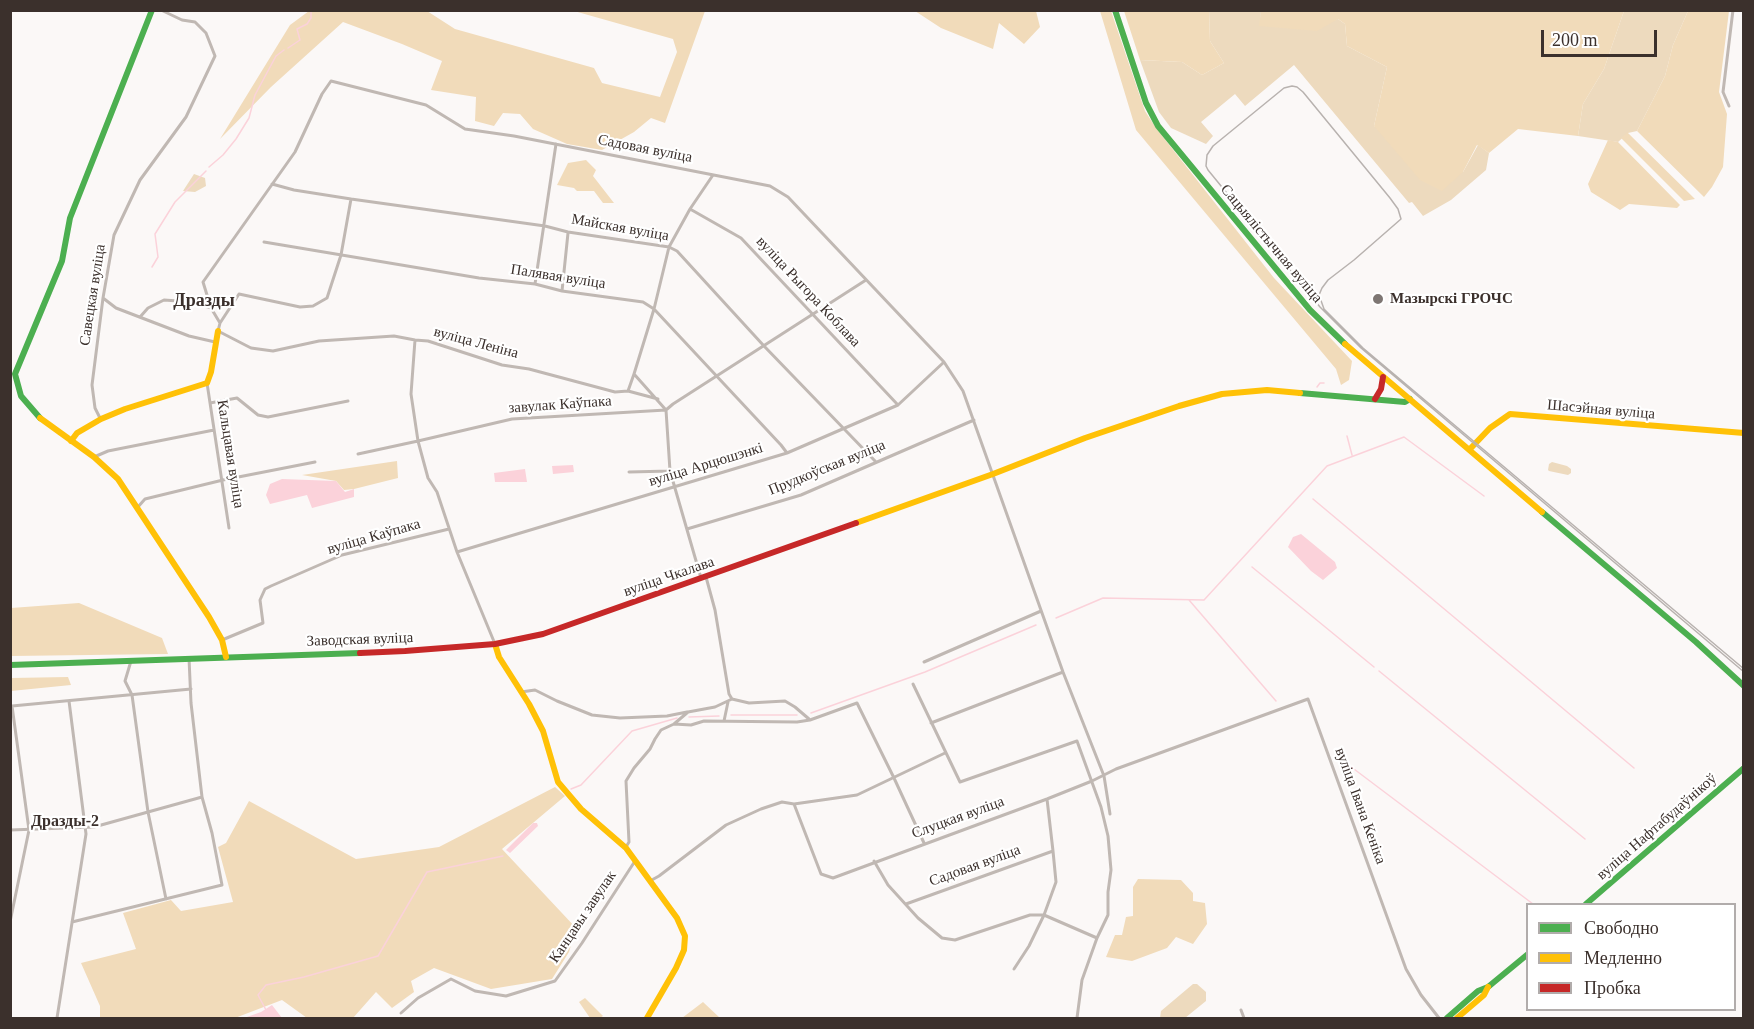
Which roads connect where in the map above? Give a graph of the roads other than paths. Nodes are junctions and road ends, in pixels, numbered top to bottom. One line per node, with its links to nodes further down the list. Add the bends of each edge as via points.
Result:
1 (152, 10): 47 (main road, via 70,218 62,261 15,374 21,396 36,416)
2 (161, 10): 19 (street, Савецкая вуліца, via 195,22 206,33 215,56 186,117 140,180 114,235)
3 (1114, 10): 31 (main road, Сацыялістычная вуліца, via 1146,103 1158,126 1310,310)
4 (1733, 10): 5 (street, via 1723,92)
5 (1729, 106)
6 (556, 144): 7 (street, Садовая вуліца); 8 (street, Садовая вуліца, via 465,129 426,105 331,81 295,152); 11 (street)
7 (713, 175): 10 (street); 16 (street, Садовая вуліца, via 770,186 788,197)
8 (272, 184): 9 (street, Майская вуліца); 20 (street, via 203,282)
9 (351, 199): 11 (street, Майская вуліца); 15 (street)
10 (690, 210): 14 (street); 22 (street, вуліца Рыгора Коблава, via 741,238)
11 (545, 226): 12 (street, Майская вуліца); 17 (street)
12 (568, 232): 14 (street, Майская вуліца); 18 (street)
13 (264, 242): 15 (street, Палявая вуліца)
14 (669, 247): 21 (street); 28 (street, Майская вуліца, via 677,251)
15 (341, 255): 17 (street, Палявая вуліца); 24 (street, via 327,298 313,306 300,307 239,294)
16 (866, 280): 22 (street); 29 (street, Садовая вуліца)
17 (536, 284): 18 (street, Палявая вуліца)
18 (562, 291): 21 (street, Палявая вуліца, via 642,302)
19 (103, 298): 23 (street); 42 (street, Савецкая вуліца, via 92,385)
20 (211, 308): 23 (street, via 164,300); 24 (street)
21 (654, 309): 30 (street); 32 (street, Палявая вуліца)
22 (812, 315): 28 (street); 40 (street, вуліца Рыгора Коблава)
23 (140, 317): 27 (street)
24 (220, 323): 25 (street)
25 (218, 330): 26 (street, вуліца Леніна, via 251,348 273,351 319,341 394,336); 27 (main road)
26 (415, 340): 34 (street, вуліца Леніна, via 502,366 529,369 615,392); 48 (street, via 411,394)
27 (214, 342): 33 (main road)
28 (764, 346): 32 (street); 44 (street, Майская вуліца)
29 (944, 363): 40 (street, вуліца Арцюшэнкі); 43 (street, Садовая вуліца, via 963,391)
30 (634, 374): 34 (street); 35 (street)
31 (1383, 377): 36 (main road); 37 (main road, Сацыялістычная вуліца)
32 (717, 378): 41 (street); 50 (street, Палявая вуліца)
33 (207, 383): 39 (street, Кальцавая вуліца); 42 (main road)
34 (628, 391): 35 (street, вуліца Леніна)
35 (658, 399): 41 (street)
36 (1375, 399): 37 (main road, вуліца Чкалава); 57 (main road, вуліца Чкалава, via 1267,390 1222,394 1085,438)
37 (1410, 399): 49 (main road, Сацыялістычная вуліца)
38 (348, 401): 39 (street, via 268,417 258,415 237,398)
39 (210, 403): 45 (street, Кальцавая вуліца)
40 (898, 405): 44 (street, вуліца Арцюшэнкі)
41 (666, 410): 48 (street, завулак Каўпака, via 512,419); 55 (street)
42 (101, 419): 47 (main road)
43 (974, 420): 54 (street, Прудкоўская вуліца); 57 (street, Садовая вуліца)
44 (843, 429): 50 (street, вуліца Арцюшэнкі); 54 (street, Майская вуліца)
45 (215, 430): 52 (street); 58 (street, Кальцавая вуліца)
46 (1743, 433): 49 (main road, Шасэйная вуліца, via 1510,414)
47 (71, 441): 52 (main road)
48 (418, 441): 51 (street, завулак Каўпака); 62 (street)
49 (1470, 449): 76 (main road, Сацыялістычная вуліца)
50 (787, 453): 59 (street, вуліца Арцюшэнкі)
51 (358, 454)
52 (94, 457): 60 (main road, via 118,479)
53 (315, 462): 58 (street)
54 (876, 462): 63 (street, Прудкоўская вуліца, via 801,495)
55 (670, 471): 56 (street); 59 (street)
56 (629, 472)
57 (993, 474): 65 (main road, вуліца Чкалава); 66 (street, Садовая вуліца)
58 (223, 480): 60 (street, via 145,499); 61 (street, Кальцавая вуліца)
59 (675, 487): 63 (street); 64 (street, вуліца Арцюшэнкі)
60 (137, 507): 67 (main road)
61 (229, 528)
62 (449, 529): 64 (street); 67 (street, вуліца Каўпака, via 342,555 271,586 260,600 262,623)
63 (686, 529): 65 (street)
64 (457, 552): 68 (street)
65 (704, 578): 68 (main road, вуліца Чкалава, via 543,634); 80 (street, via 715,610)
66 (1041, 610): 72 (street); 74 (street, Садовая вуліца)
67 (222, 640): 69 (main road)
68 (495, 644): 69 (main road, Заводская вуліца); 78 (main road, Канцавы завулак)
69 (226, 657): 70 (main road, Заводская вуліца)
70 (189, 658): 71 (main road, Заводская вуліца); 77 (street)
71 (131, 661): 73 (main road, Заводская вуліца); 79 (street, via 125,681)
72 (924, 662)
73 (10, 665)
74 (1063, 672): 86 (street); 91 (street, Садовая вуліца)
75 (913, 684): 86 (street)
76 (1743, 686)
77 (191, 689): 79 (street); 94 (street)
78 (521, 692): 83 (street, via 535,690 592,715 620,718); 103 (main road, Канцавы завулак, via 543,731 558,782 570,798)
79 (132, 695): 81 (street); 97 (street)
80 (730, 700): 83 (street); 84 (street, via 785,701); 85 (street)
81 (69, 701): 82 (street); 99 (street)
82 (11, 706): 101 (street)
83 (688, 712): 87 (street)
84 (810, 720): 85 (street); 92 (street, via 857,703)
85 (724, 721): 87 (street)
86 (931, 723): 89 (street)
87 (674, 724): 103 (street, via 661,730 626,781)
88 (1204, 737): 91 (street, Слуцкая вуліца); 124 (street, вуліца Івана Кеніка, via 1308,699 1407,969)
89 (945, 753): 92 (street); 93 (street, via 960,782 1077,741)
90 (1743, 768): 109 (main road, вуліца Нафтабудаўнікоў)
91 (1104, 776): 93 (street, Слуцкая вуліца); 98 (street, Садовая вуліца)
92 (894, 777): 96 (street, via 857,795); 102 (street)
93 (1092, 781): 95 (street, Слуцкая вуліца); 114 (street, via 1104,817 1111,862 1108,915)
94 (202, 797): 97 (street); 108 (street, via 222,885)
95 (1047, 799): 102 (street, Слуцкая вуліца); 104 (street)
96 (794, 804): 106 (street, Слуцкая вуліца, via 821,874 832,878); 107 (street, via 782,802 726,825)
97 (148, 812): 99 (street); 108 (street)
98 (1110, 814)
99 (86, 828): 101 (street); 113 (street)
100 (10, 830): 101 (street)
101 (29, 830): 112 (street)
102 (923, 842): 106 (street, Слуцкая вуліца)
103 (626, 848): 105 (main road, Канцавы завулак)
104 (1053, 850): 110 (street, Садовая вуліца); 111 (street, via 1056,882)
105 (635, 861): 107 (main road); 119 (street, Канцавы завулак, via 555,981 506,996 475,992 451,979)
106 (874, 861): 110 (street, via 888,885)
107 (650, 881): 121 (main road, via 685,936 676,968)
108 (166, 899): 113 (street)
109 (1587, 903)
110 (906, 904): 111 (street, via 942,938 955,940 1030,915)
111 (1044, 915): 114 (street); 116 (street)
112 (10, 922)
113 (72, 922): 120 (street)
114 (1097, 938): 122 (street, via 1082,980)
115 (1526, 955): 117 (main road)
116 (1014, 969)
117 (1488, 987): 125 (main road); 126 (main road)
118 (1240, 1010): 123 (street)
119 (401, 1013)
120 (57, 1018)
121 (647, 1018)
122 (1077, 1018)
123 (1245, 1018)
124 (1439, 1018)
125 (1447, 1018)
126 (1457, 1018)

